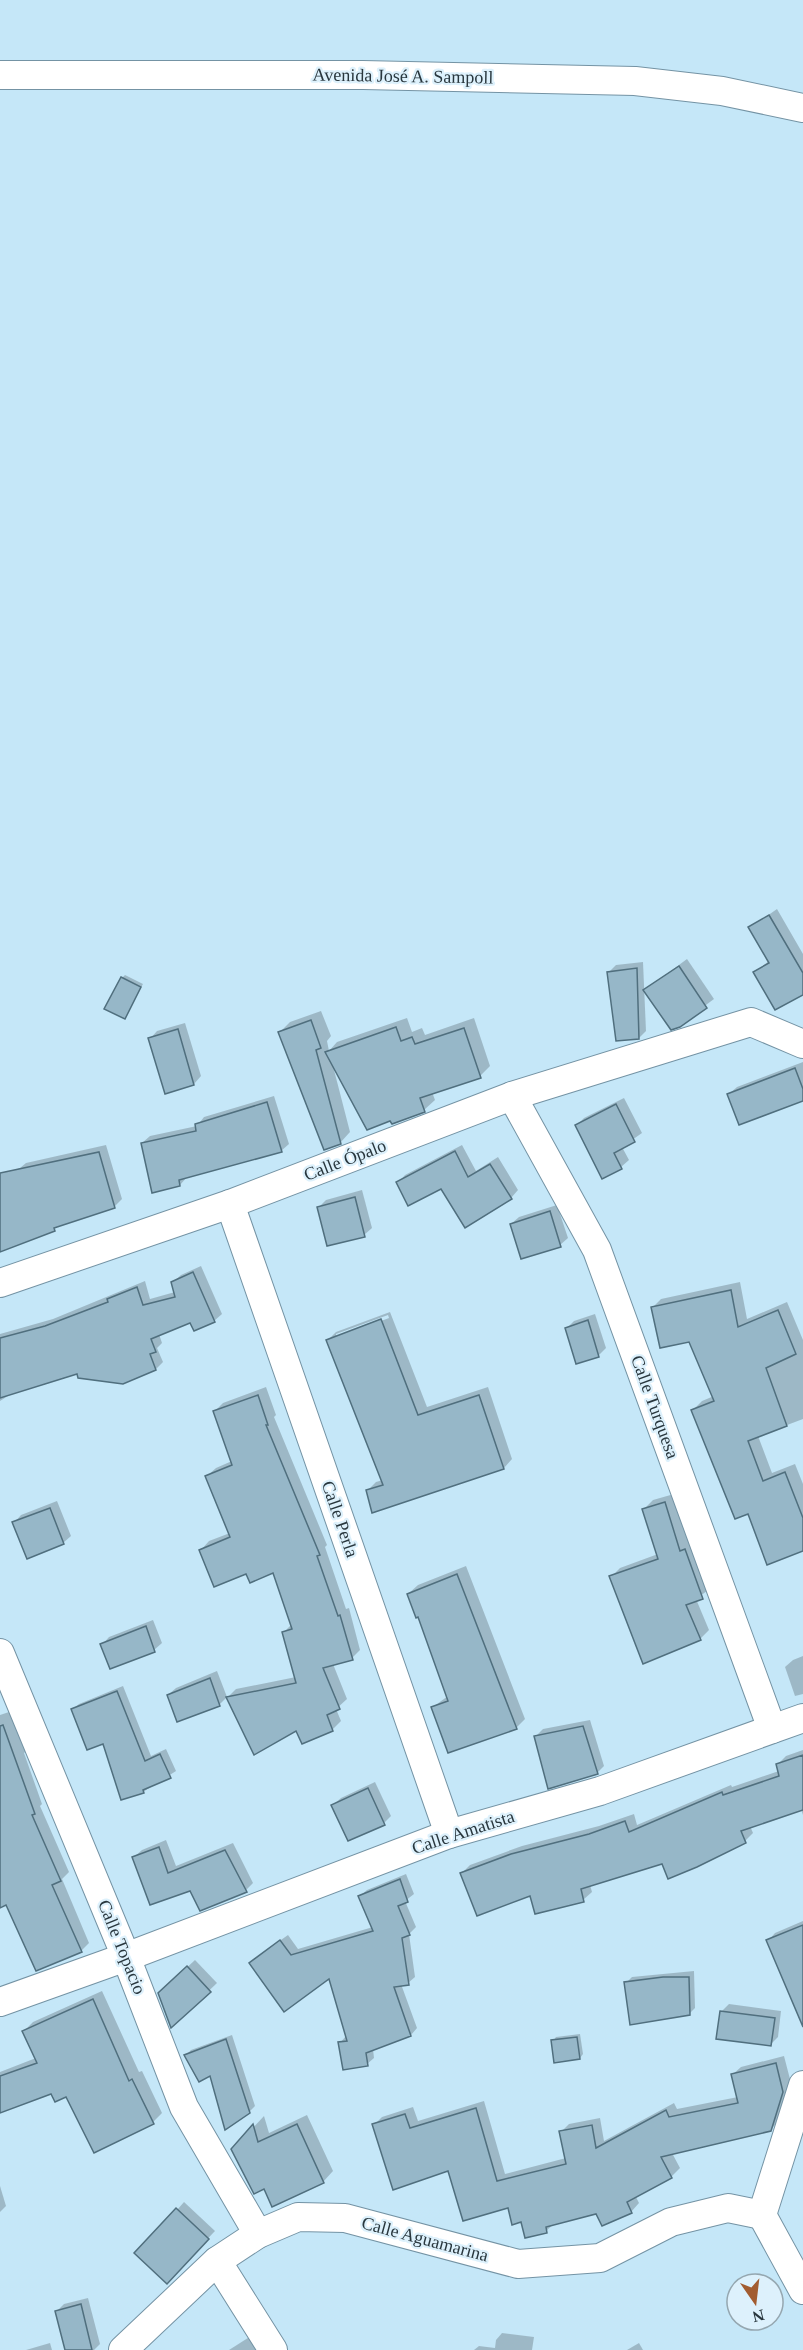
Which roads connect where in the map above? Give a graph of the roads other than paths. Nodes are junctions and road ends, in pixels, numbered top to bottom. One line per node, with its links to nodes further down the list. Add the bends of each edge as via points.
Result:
1 (0, 75): 2 (street, Avenida José A. Sampoll, via 363,75 635,81 722,91)
2 (803, 108)
3 (803, 1044): 4 (street, Calle Ópalo, via 751,1022)
4 (512, 1096): 5 (street, Calle Ópalo); 9 (street, Calle Turquesa, via 597,1250)
5 (230, 1204): 6 (street, Calle Ópalo); 10 (street, Calle Perla)
6 (0, 1282)
7 (0, 1653): 11 (street, Calle Topacio)
8 (803, 1718): 9 (street, Calle Amatista)
9 (772, 1729): 10 (street, Calle Amatista, via 600,1791)
10 (449, 1834): 11 (street, Calle Amatista)
11 (126, 1957): 12 (street, Calle Amatista); 15 (street, Calle Topacio, via 184,2107)
12 (0, 2002)
13 (803, 2085): 14 (street)
14 (762, 2215): 15 (street, Calle Aguamarina, via 728,2208 671,2222 600,2258 518,2264 345,2218 298,2217); 17 (street)
15 (258, 2234): 16 (street, Calle Aguamarina)
16 (217, 2261): 18 (street, Calle Aguamarina); 19 (street)
17 (803, 2290)
18 (123, 2350)
19 (273, 2350)

